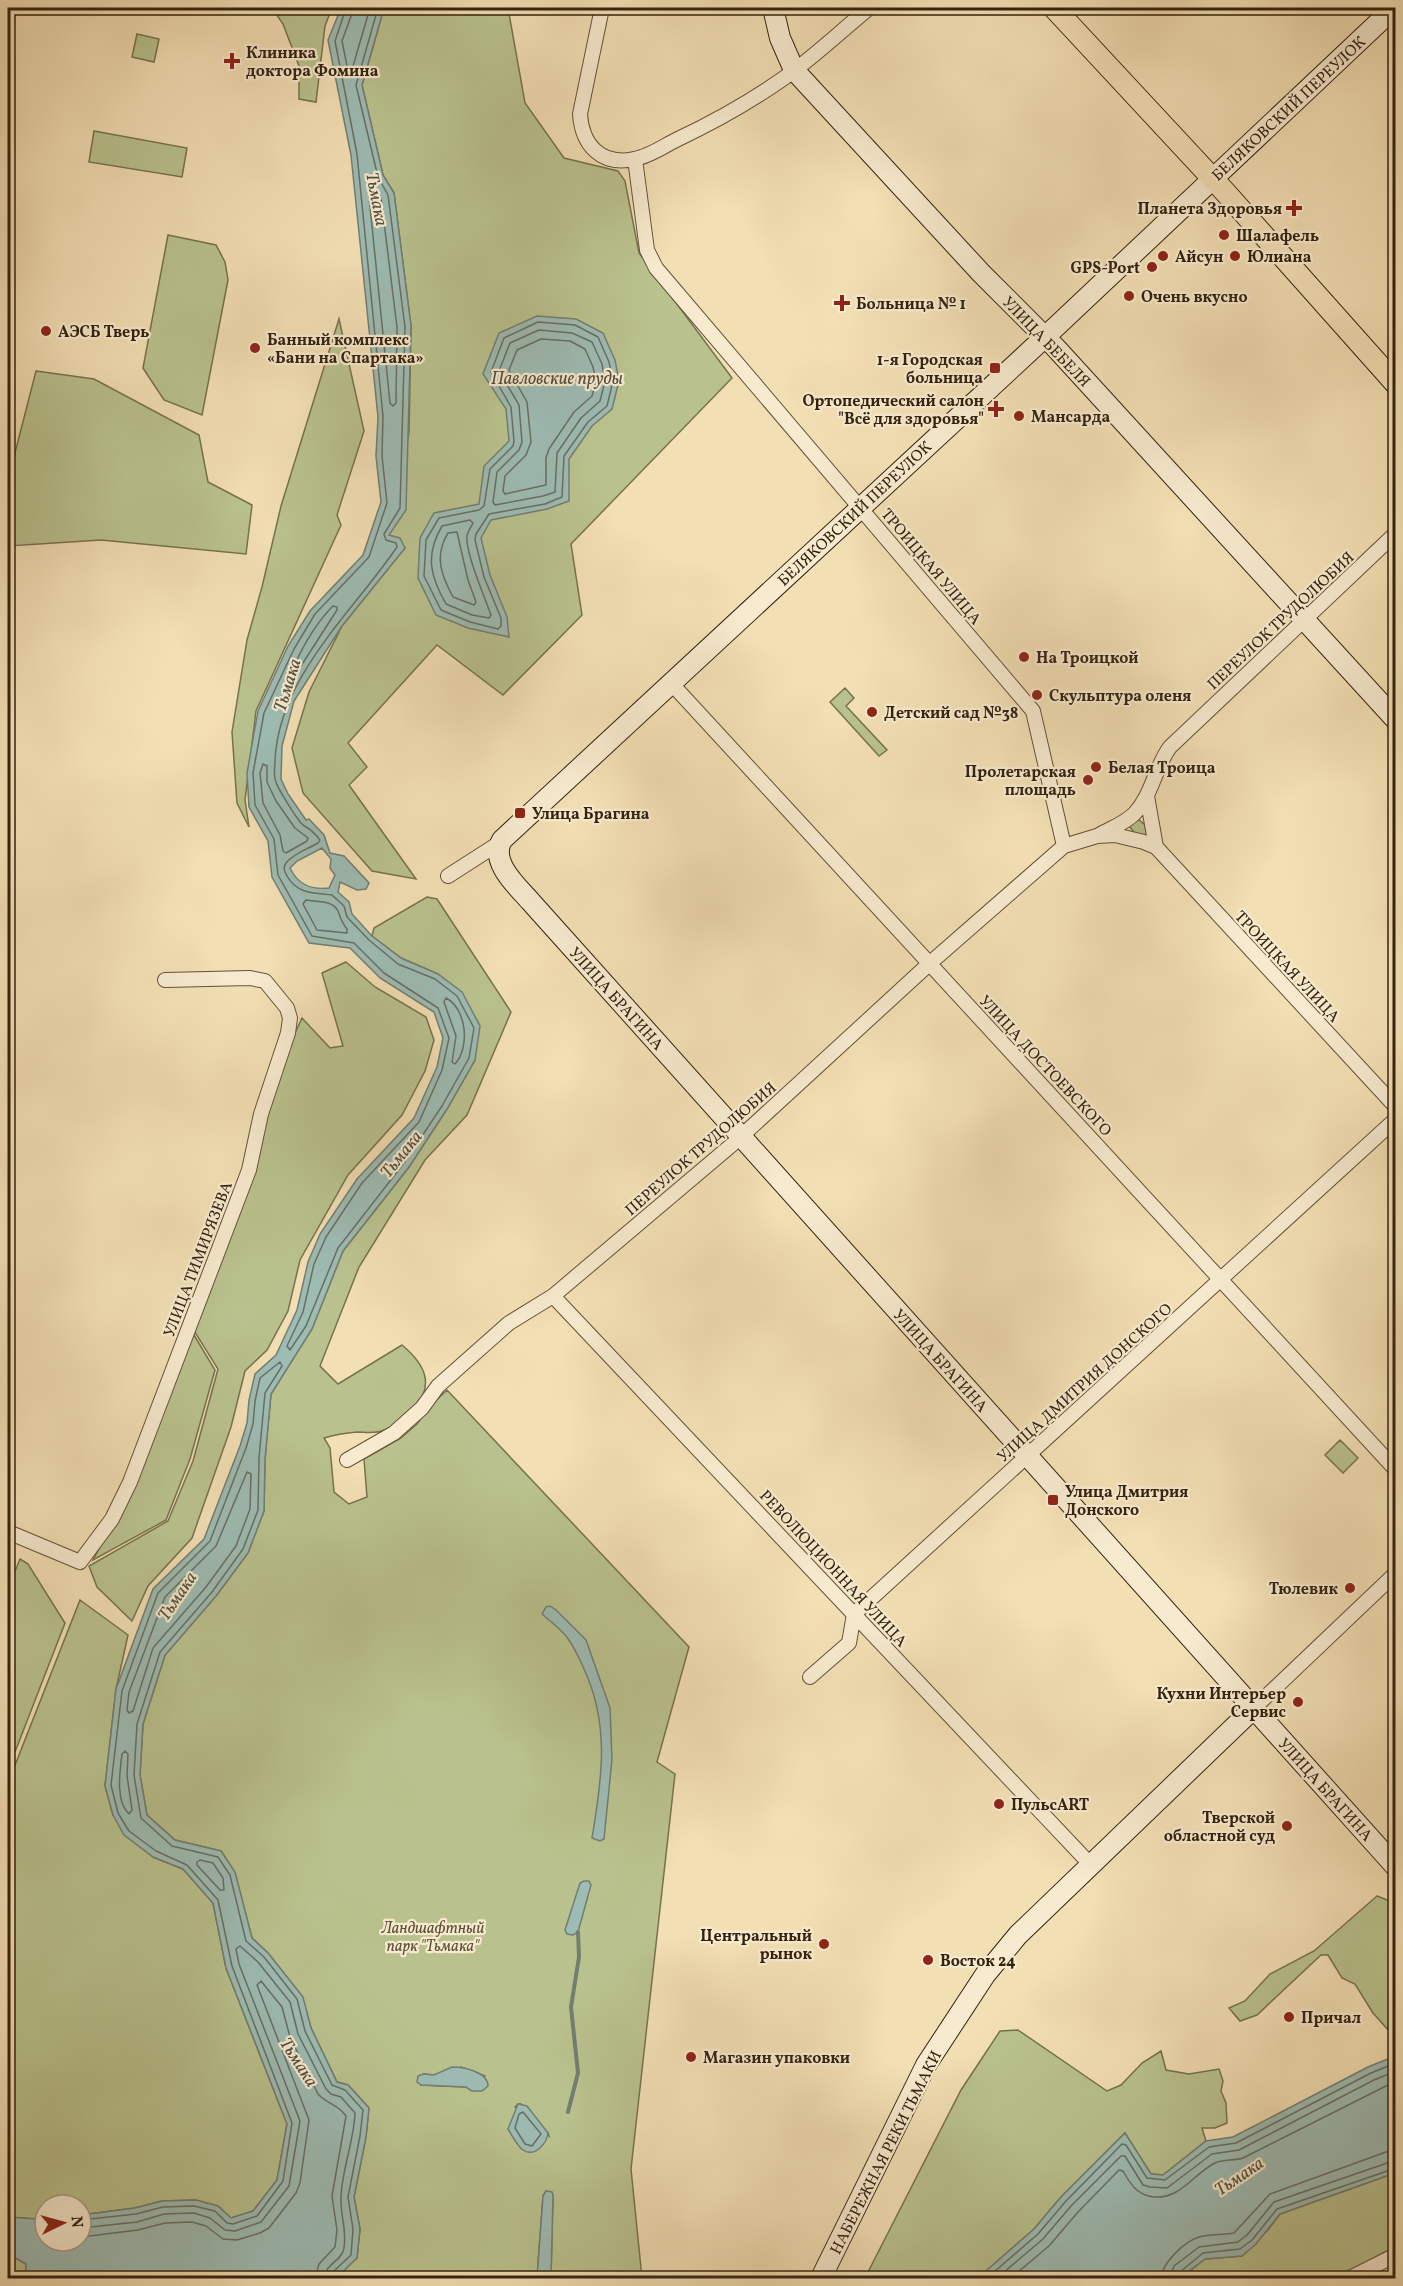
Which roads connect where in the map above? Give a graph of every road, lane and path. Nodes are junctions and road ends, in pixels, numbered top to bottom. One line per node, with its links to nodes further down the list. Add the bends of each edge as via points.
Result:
1 (602, 8): 8 (street, via 580,114 581,129 592,149 613,159)
2 (773, 8): 7 (street, УЛИЦА БЕБЕЛЯ)
3 (869, 8): 7 (street)
4 (1054, 8): 9 (main road)
5 (1071, 8): 9 (main road)
6 (1390, 12): 9 (street, БЕЛЯКОВСКИЙ ПЕРЕУЛОК)
7 (794, 70): 8 (street, via 756,97); 10 (street, УЛИЦА БЕБЕЛЯ, via 973,265)
8 (635, 159): 13 (street, ТРОИЦКАЯ УЛИЦА, via 647,250 656,268)
9 (1217, 174): 10 (street, БЕЛЯКОВСКИЙ ПЕРЕУЛОК); 11 (main road); 12 (main road)
10 (1045, 337): 13 (street, БЕЛЯКОВСКИЙ ПЕРЕУЛОК); 15 (street, УЛИЦА БЕБЕЛЯ)
11 (1395, 366)
12 (1395, 384)
13 (861, 507): 16 (street, БЕЛЯКОВСКИЙ ПЕРЕУЛОК); 21 (street, ТРОИЦКАЯ УЛИЦА, via 1033,711)
14 (1395, 533): 15 (street, ПЕРЕУЛОК ТРУДОЛЮБИЯ)
15 (1306, 620): 17 (street, УЛИЦА БЕБЕЛЯ); 18 (street, ПЕРЕУЛОК ТРУДОЛЮБИЯ, via 1170,747 1161,758)
16 (671, 683): 20 (street, БЕЛЯКОВСКИЙ ПЕРЕУЛОК); 24 (street, УЛИЦА ДОСТОЕВСКОГО)
17 (1395, 720)
18 (1147, 796): 19 (street, ПЕРЕУЛОК ТРУДОЛЮБИЯ, via 1134,815); 22 (street)
19 (1097, 836): 21 (street, ТРОИЦКАЯ УЛИЦА); 22 (street, ТРОИЦКАЯ УЛИЦА, via 1126,837)
20 (500, 845): 23 (street); 28 (street, УЛИЦА БРАГИНА, via 500,861 506,873)
21 (1064, 846): 24 (street, ПЕРЕУЛОК ТРУДОЛЮБИЯ)
22 (1156, 847): 26 (street, ТРОИЦКАЯ УЛИЦА)
23 (448, 876)
24 (929, 964): 28 (street, ПЕРЕУЛОК ТРУДОЛЮБИЯ); 29 (street, УЛИЦА ДОСТОЕВСКОГО)
25 (165, 980): 34 (street, УЛИЦА ТИМИРЯЗЕВА, via 266,981 287,1008 288,1034 261,1114 249,1170 143,1450 111,1519 80,1562)
26 (1395, 1107)
27 (1395, 1119): 29 (street, УЛИЦА ДМИТРИЯ ДОНСКОГО)
28 (740, 1137): 30 (street, ПЕРЕУЛОК ТРУДОЛЮБИЯ); 31 (street, УЛИЦА БРАГИНА)
29 (1220, 1279): 31 (street, УЛИЦА ДМИТРИЯ ДОНСКОГО); 33 (street, УЛИЦА ДОСТОЕВСКОГО)
30 (553, 1296): 32 (street, ПЕРЕУЛОК ТРУДОЛЮБИЯ, via 509,1323 438,1386 422,1408 394,1433); 36 (street, РЕВОЛЮЦИОННАЯ УЛИЦА)
31 (1027, 1456): 36 (street, УЛИЦА ДМИТРИЯ ДОНСКОГО); 38 (street, УЛИЦА БРАГИНА)
32 (346, 1460)
33 (1395, 1470)
34 (8, 1532)
35 (1395, 1574): 38 (street)
36 (854, 1614): 37 (street, via 849,1643); 39 (street, РЕВОЛЮЦИОННАЯ УЛИЦА)
37 (810, 1677)
38 (1254, 1708): 39 (street, НАБЕРЕЖНАЯ РЕКИ ТЬМАКИ); 40 (street, УЛИЦА БРАГИНА)
39 (1090, 1864): 42 (street, НАБЕРЕЖНАЯ РЕКИ ТЬМАКИ, via 1018,1935 974,1992 926,2066)
40 (1395, 1867)
41 (1395, 2254): 43 (street)
42 (821, 2278)
43 (1350, 2278)

